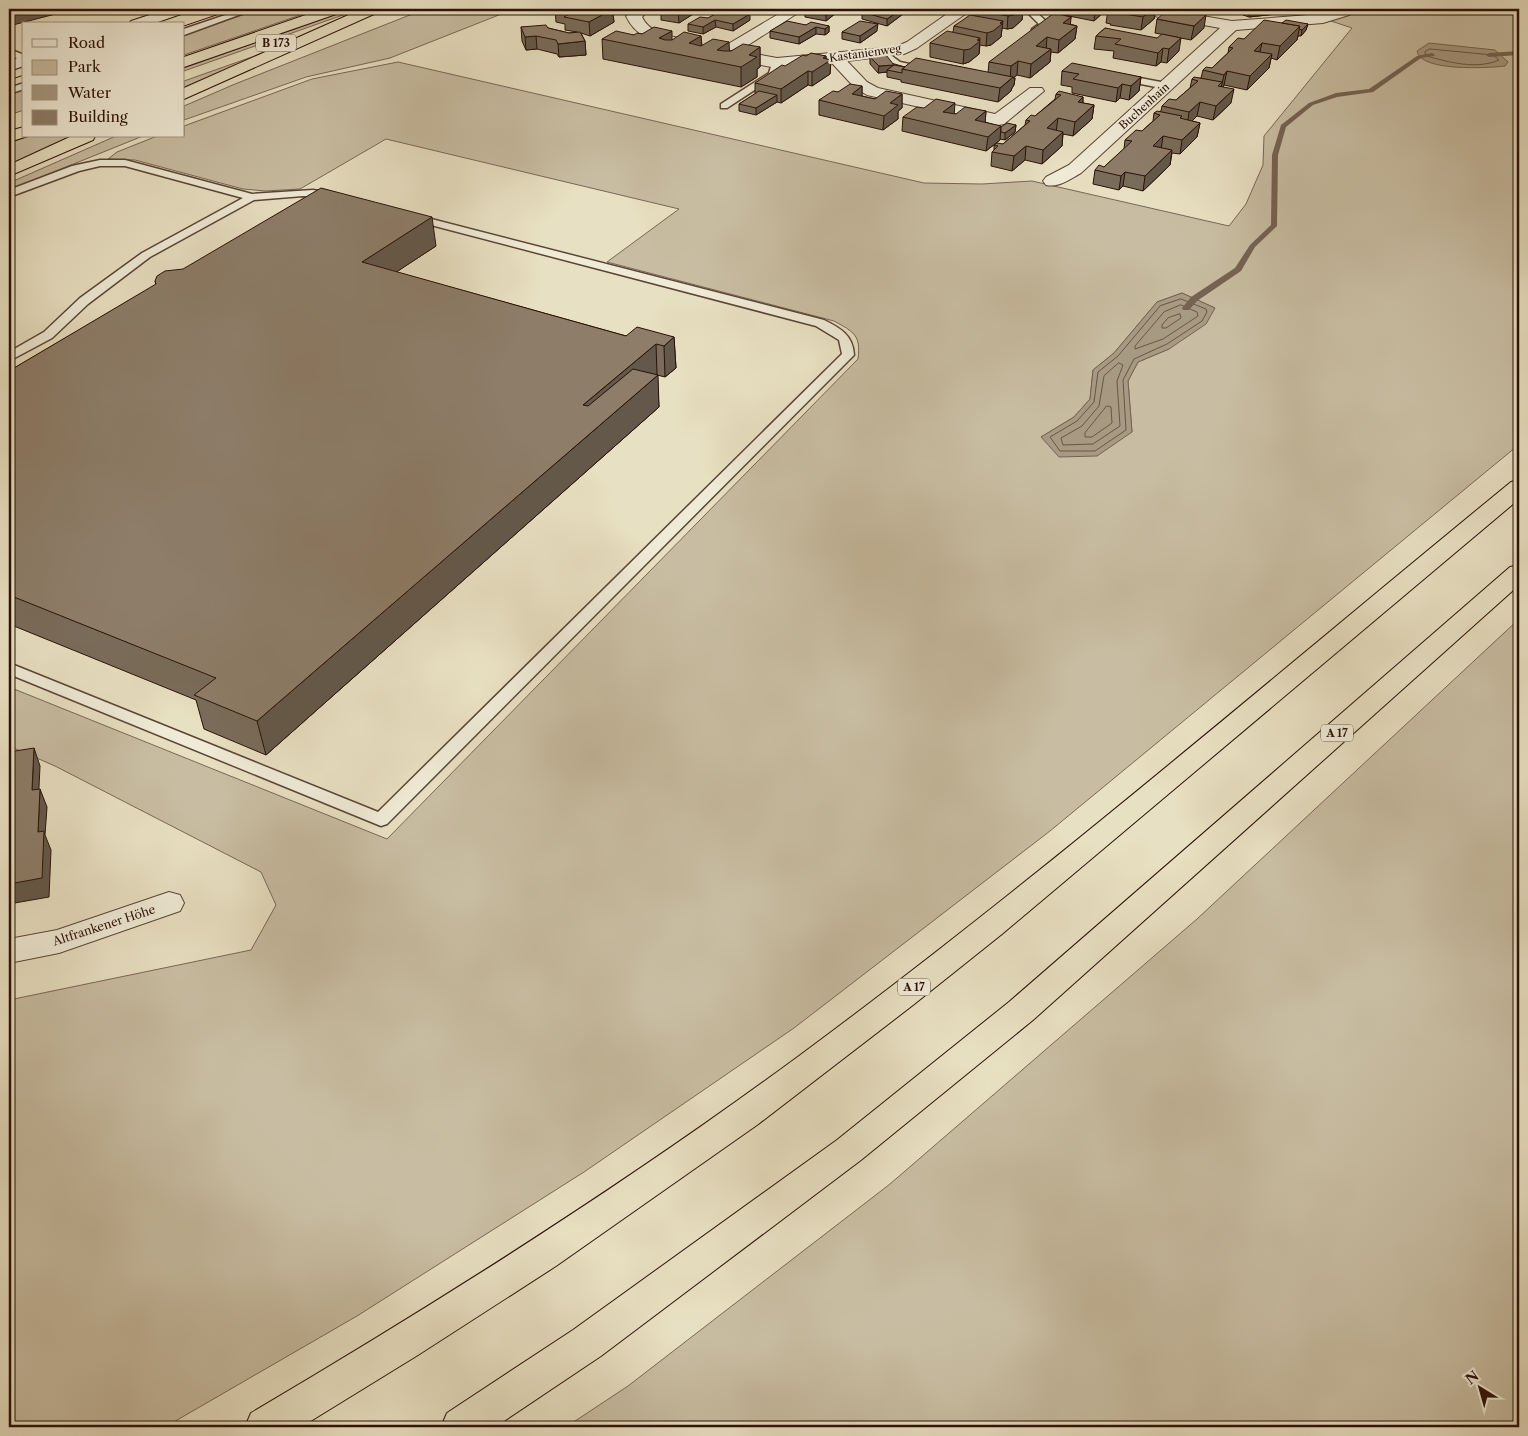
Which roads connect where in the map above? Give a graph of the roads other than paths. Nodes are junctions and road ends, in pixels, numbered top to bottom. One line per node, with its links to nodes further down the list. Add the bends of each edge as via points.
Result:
1 (182, 9): 13 (street)
2 (251, 9): 16 (lane)
3 (337, 9): 23 (highway, B 173)
4 (797, 9): 18 (street)
5 (963, 9): 19 (street, Kastanienweg, via 912,45)
6 (1028, 9): 15 (lane, via 1045,24)
7 (1138, 9): 14 (street)
8 (1310, 9): 12 (street)
9 (1349, 9): 12 (street)
10 (372, 10): 28 (highway, B 173); 33 (highway)
11 (638, 12): 18 (street, Kastanienweg, via 637,25 647,33)
12 (1323, 18): 14 (street)
13 (142, 22)
14 (1232, 26): 29 (street, Buchenhain)
15 (1035, 31)
16 (185, 32)
17 (9, 52): 21 (lane)
18 (725, 53): 24 (street, Kastanienweg)
19 (884, 53): 20 (street, Kastanienweg); 26 (lane, via 896,64)
20 (836, 58): 24 (street, Kastanienweg); 32 (street, via 861,85 874,92 998,120)
21 (22, 59)
22 (22, 61): 25 (street)
23 (185, 62)
24 (777, 63): 34 (lane, via 773,74)
25 (9, 66)
26 (921, 69)
27 (1107, 74): 29 (lane)
28 (185, 76)
29 (1166, 86): 41 (street, Buchenhain, via 1075,169)
30 (22, 87): 31 (lane)
31 (9, 91)
32 (1036, 91)
33 (185, 94)
34 (724, 106)
35 (22, 119): 36 (highway)
36 (9, 124)
37 (22, 133): 38 (highway)
38 (9, 137)
39 (82, 138): 40 (highway)
40 (9, 170)
41 (1052, 181)
42 (9, 194): 43 (lane, via 76,168 100,163 125,163)
43 (252, 198): 44 (lane, via 297,193 323,194); 46 (lane, via 146,255 84,301 48,335)
44 (348, 200)
45 (397, 213): 49 (lane, via 820,323 842,334 848,345 848,355 381,820)
46 (9, 358)
47 (1519, 487): 52 (highway, A 17, via 1070,861 809,1068 619,1202 383,1357)
48 (1519, 572): 53 (highway, A 17, via 1021,1011 849,1150 587,1343)
49 (9, 668)
50 (169, 903): 51 (street, Altfrankener Höhe, via 59,941)
51 (9, 951)
52 (265, 1427)
53 (461, 1427)

